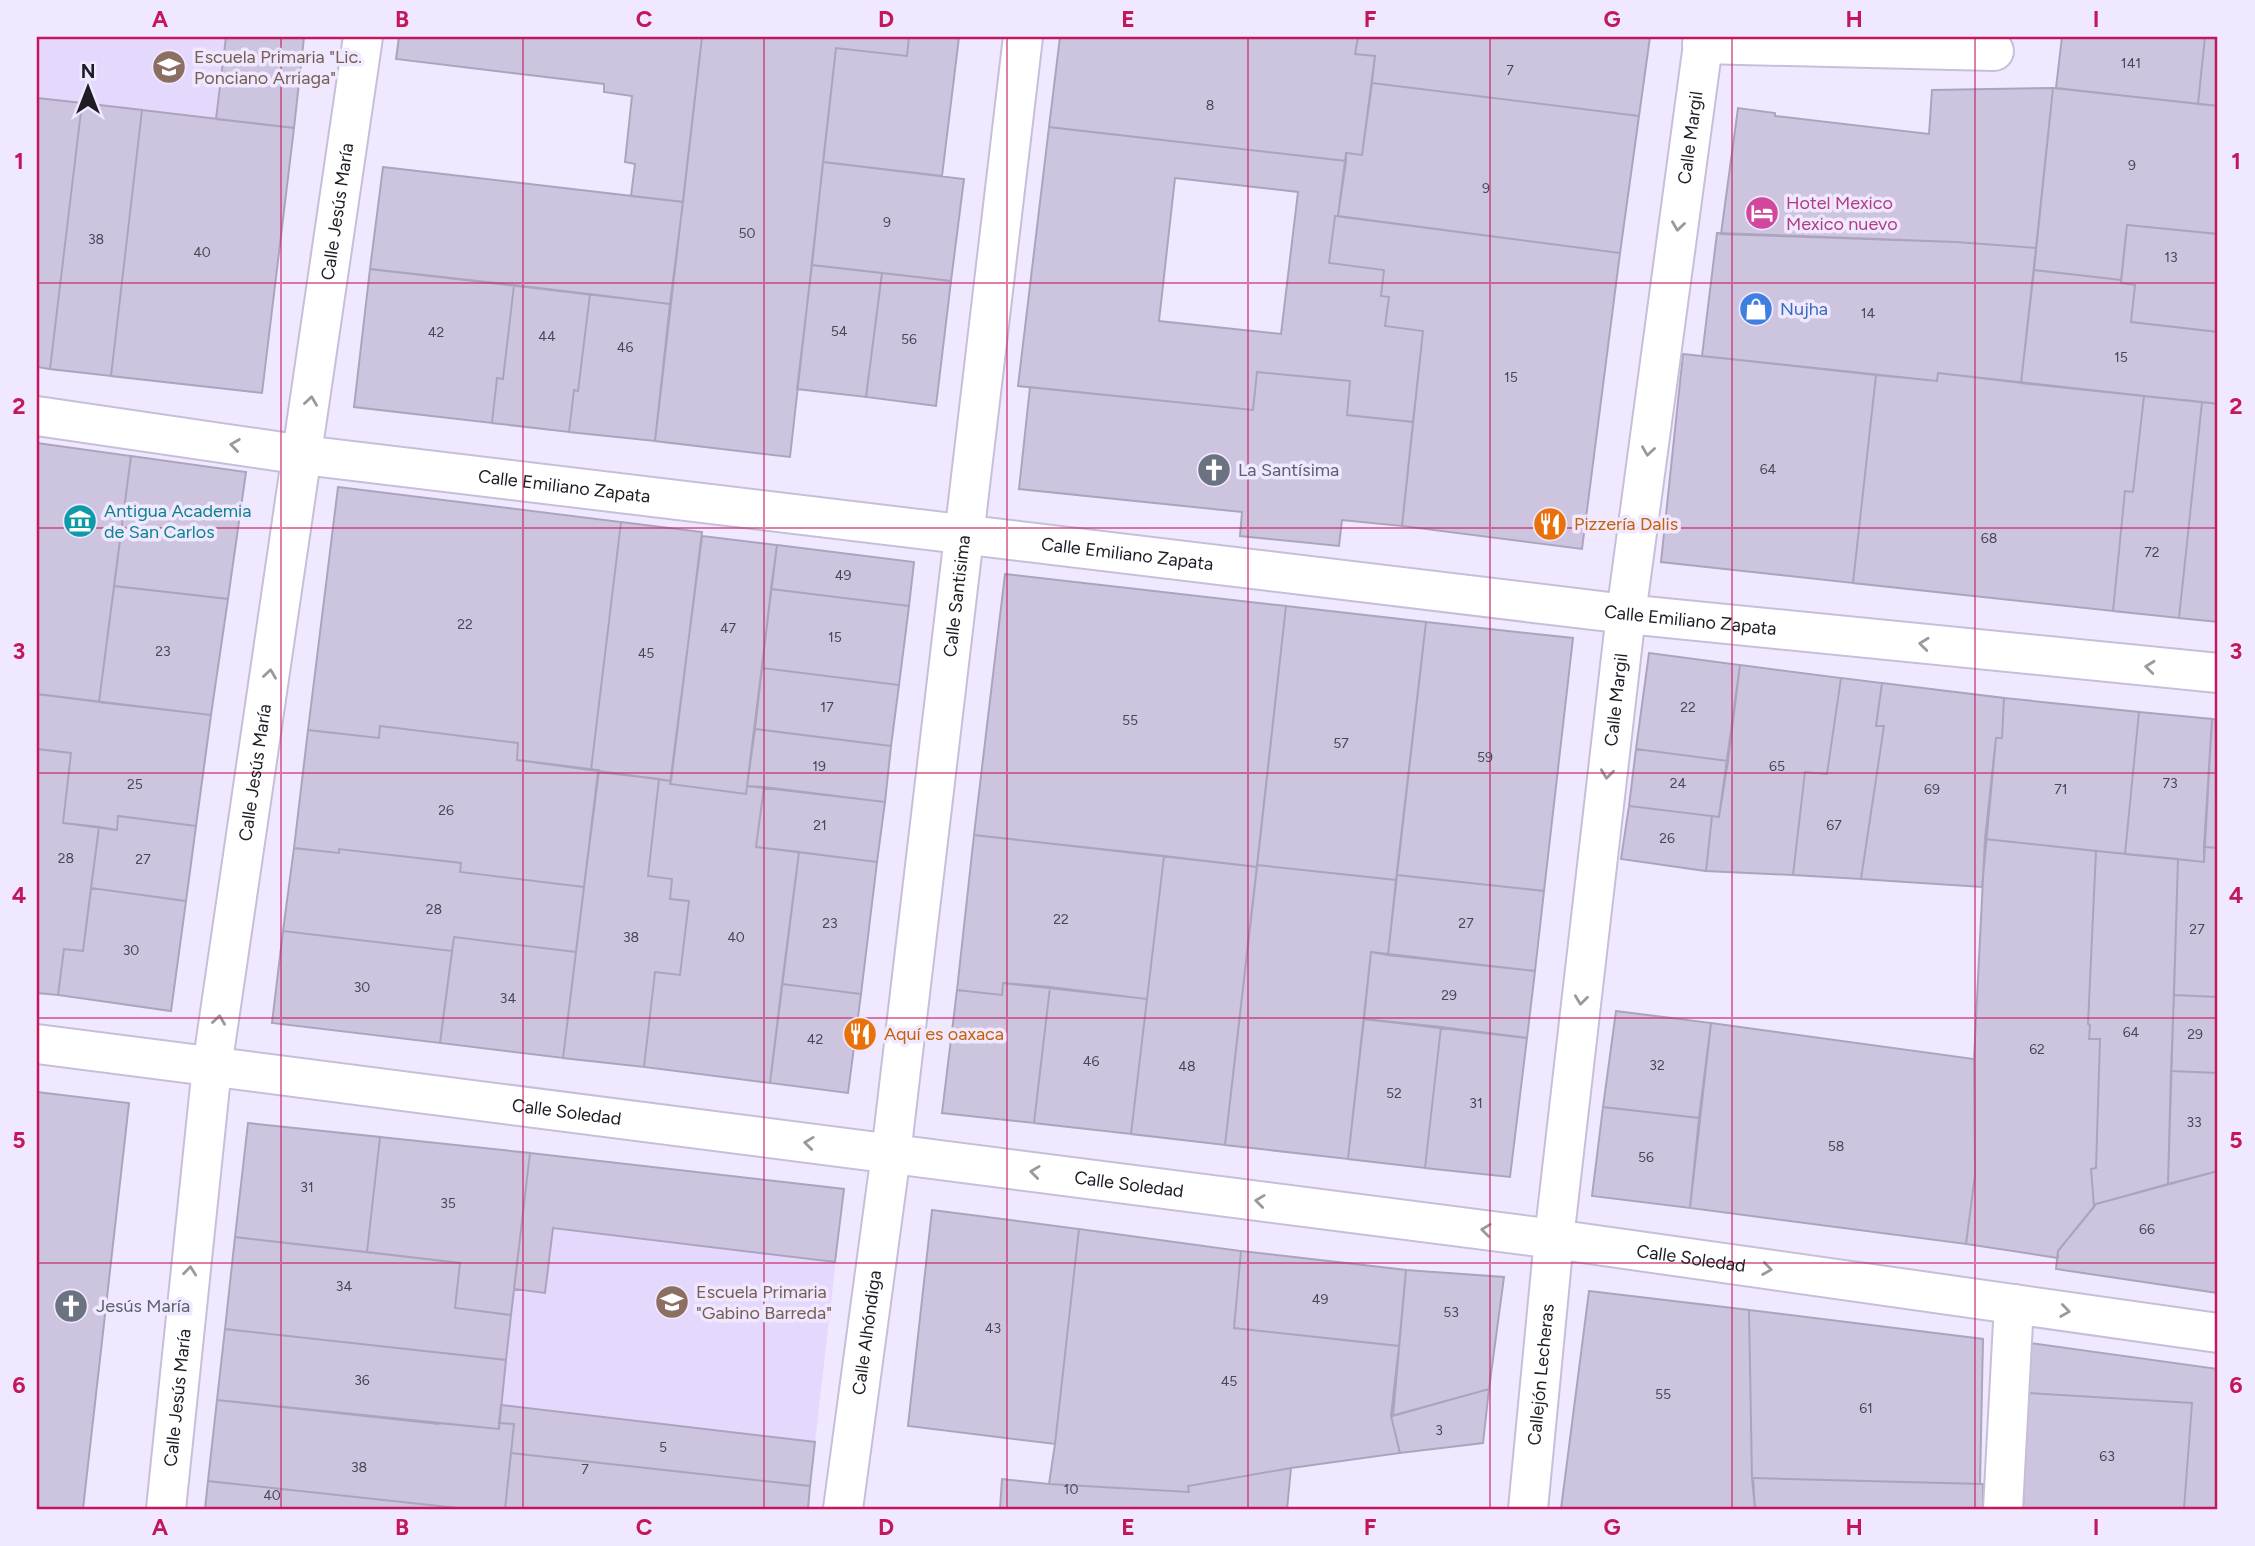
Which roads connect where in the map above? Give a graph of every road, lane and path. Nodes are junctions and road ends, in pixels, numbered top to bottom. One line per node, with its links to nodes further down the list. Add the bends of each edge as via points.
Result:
1 (363, 37): 6 (street, Calle Jesús María, one-way to 1)
2 (1023, 37): 7 (street, Calle Santisima)
3 (1703, 41): 4 (street); 8 (street, Calle Margil, one-way to 8)
4 (1994, 51)
5 (37, 416): 6 (street, Calle Emiliano Zapata, one-way to 5)
6 (303, 455): 7 (street, Calle Emiliano Zapata); 11 (street, Calle Jesús María, one-way to 6)
7 (964, 534): 8 (street, Calle Emiliano Zapata); 12 (street, Calle Santisima)
8 (1626, 614): 9 (street, Calle Emiliano Zapata, one-way to 8); 13 (street, Calle Margil, one-way to 13)
9 (2218, 673)
10 (37, 1044): 11 (street, Calle Soledad)
11 (212, 1067): 12 (street, Calle Soledad, one-way to 11); 16 (street, Calle Jesús María, one-way to 11)
12 (891, 1154): 13 (street, Calle Soledad, one-way to 12); 17 (street, Calle Alhóndiga)
13 (1554, 1239): 14 (street, Calle Soledad, one-way to 14); 18 (street, Callejón Lecheras)
14 (2014, 1304): 15 (street, Calle Soledad, one-way to 15); 19 (street)
15 (2218, 1333)
16 (166, 1509)
17 (843, 1509)
18 (1528, 1509)
19 (2003, 1509)

